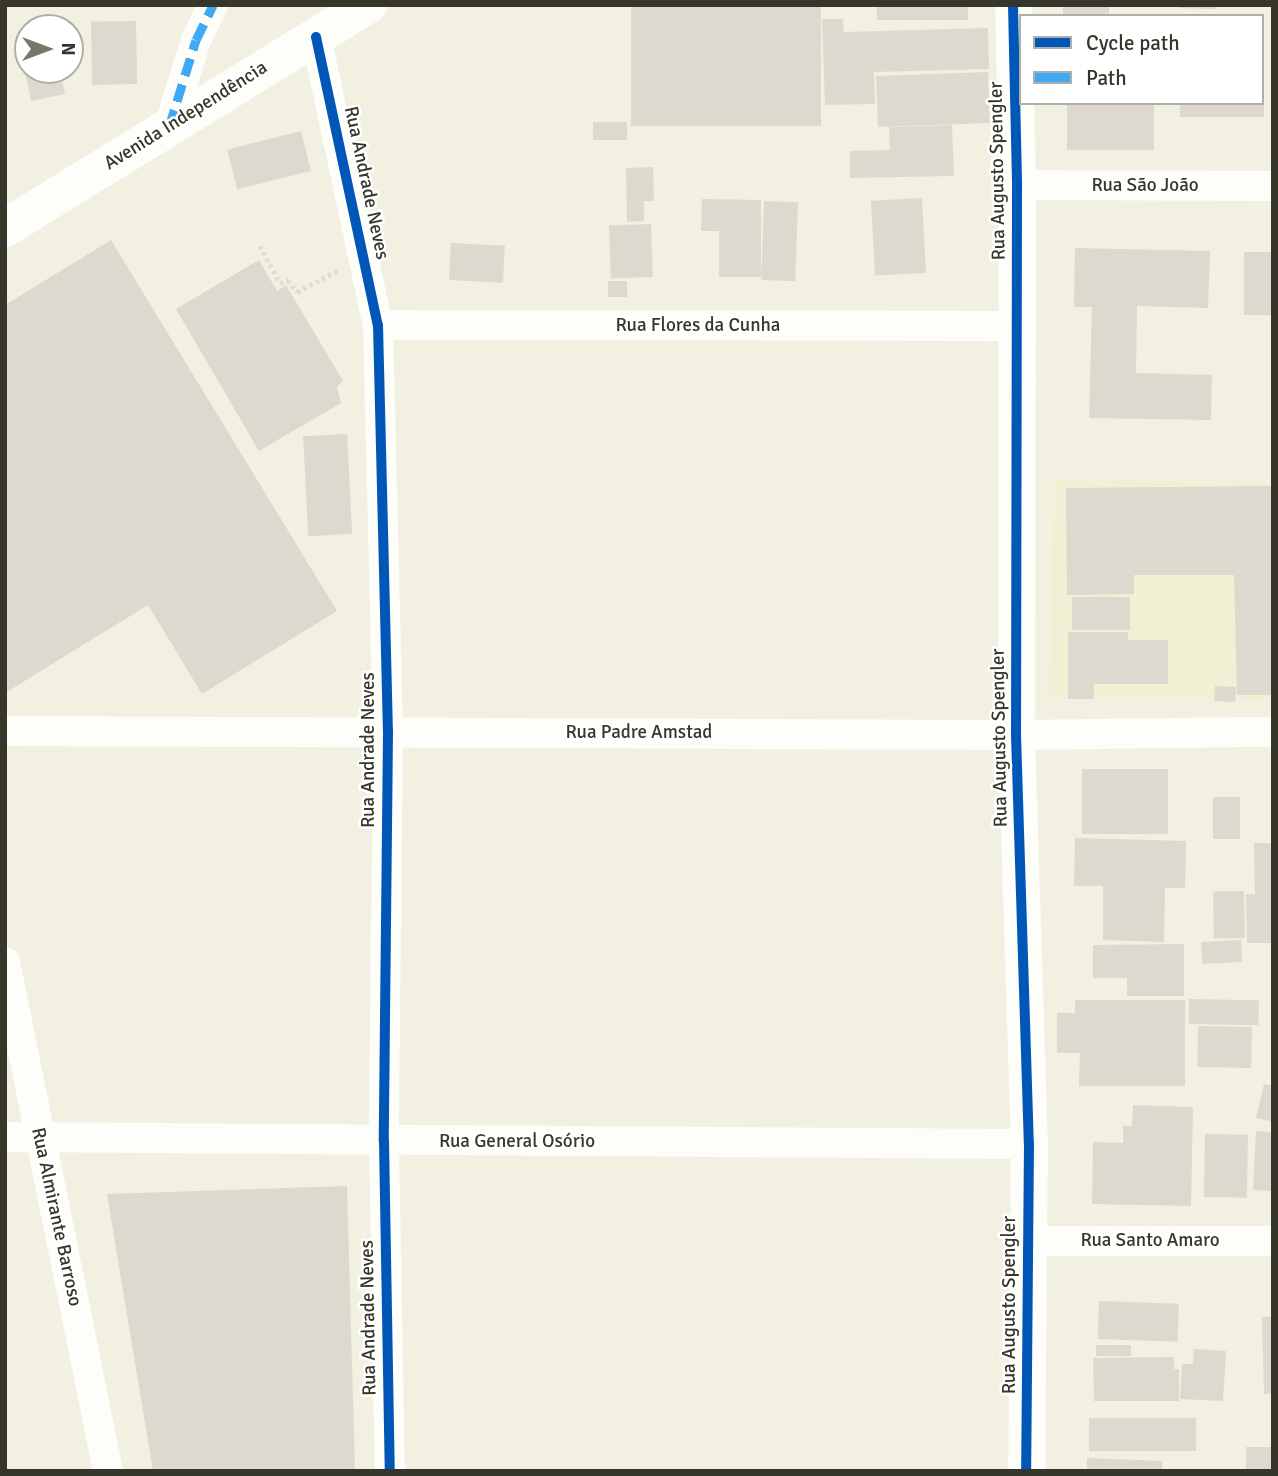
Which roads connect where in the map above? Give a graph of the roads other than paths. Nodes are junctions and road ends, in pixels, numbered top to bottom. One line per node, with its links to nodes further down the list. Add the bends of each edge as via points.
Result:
1 (213, 5): 5 (street, via 196,40)
2 (368, 5): 4 (main road, Avenida Independência)
3 (1013, 5): 6 (street, Rua Augusto Spengler)
4 (316, 37): 5 (main road, Avenida Independência); 9 (street, Rua Andrade Neves)
5 (169, 127): 8 (main road, Avenida Independência)
6 (1017, 186): 7 (street, Rua São João); 10 (street, Rua Augusto Spengler)
7 (1273, 186)
8 (5, 228)
9 (378, 325): 10 (street, Rua Flores da Cunha); 12 (street, Rua Andrade Neves)
10 (1017, 326): 14 (street, Rua Augusto Spengler)
11 (5, 731): 12 (street, Rua Padre Amstad)
12 (388, 732): 14 (street, Rua Padre Amstad); 18 (street, Rua Andrade Neves)
13 (1273, 732): 14 (street, Rua Padre Amstad)
14 (1016, 735): 19 (street, Rua Augusto Spengler)
15 (5, 962): 17 (street, Rua Almirante Barroso)
16 (5, 1137): 17 (street, Rua General Osório)
17 (40, 1137): 18 (street, Rua General Osório); 22 (street, Rua Almirante Barroso)
18 (384, 1141): 19 (street, Rua General Osório); 23 (street, Rua Andrade Neves)
19 (1029, 1144): 20 (street, Rua Augusto Spengler)
20 (1027, 1241): 21 (street, Rua Santo Amaro); 24 (street, Rua Augusto Spengler)
21 (1273, 1241)
22 (108, 1471)
23 (390, 1471)
24 (1026, 1471)

